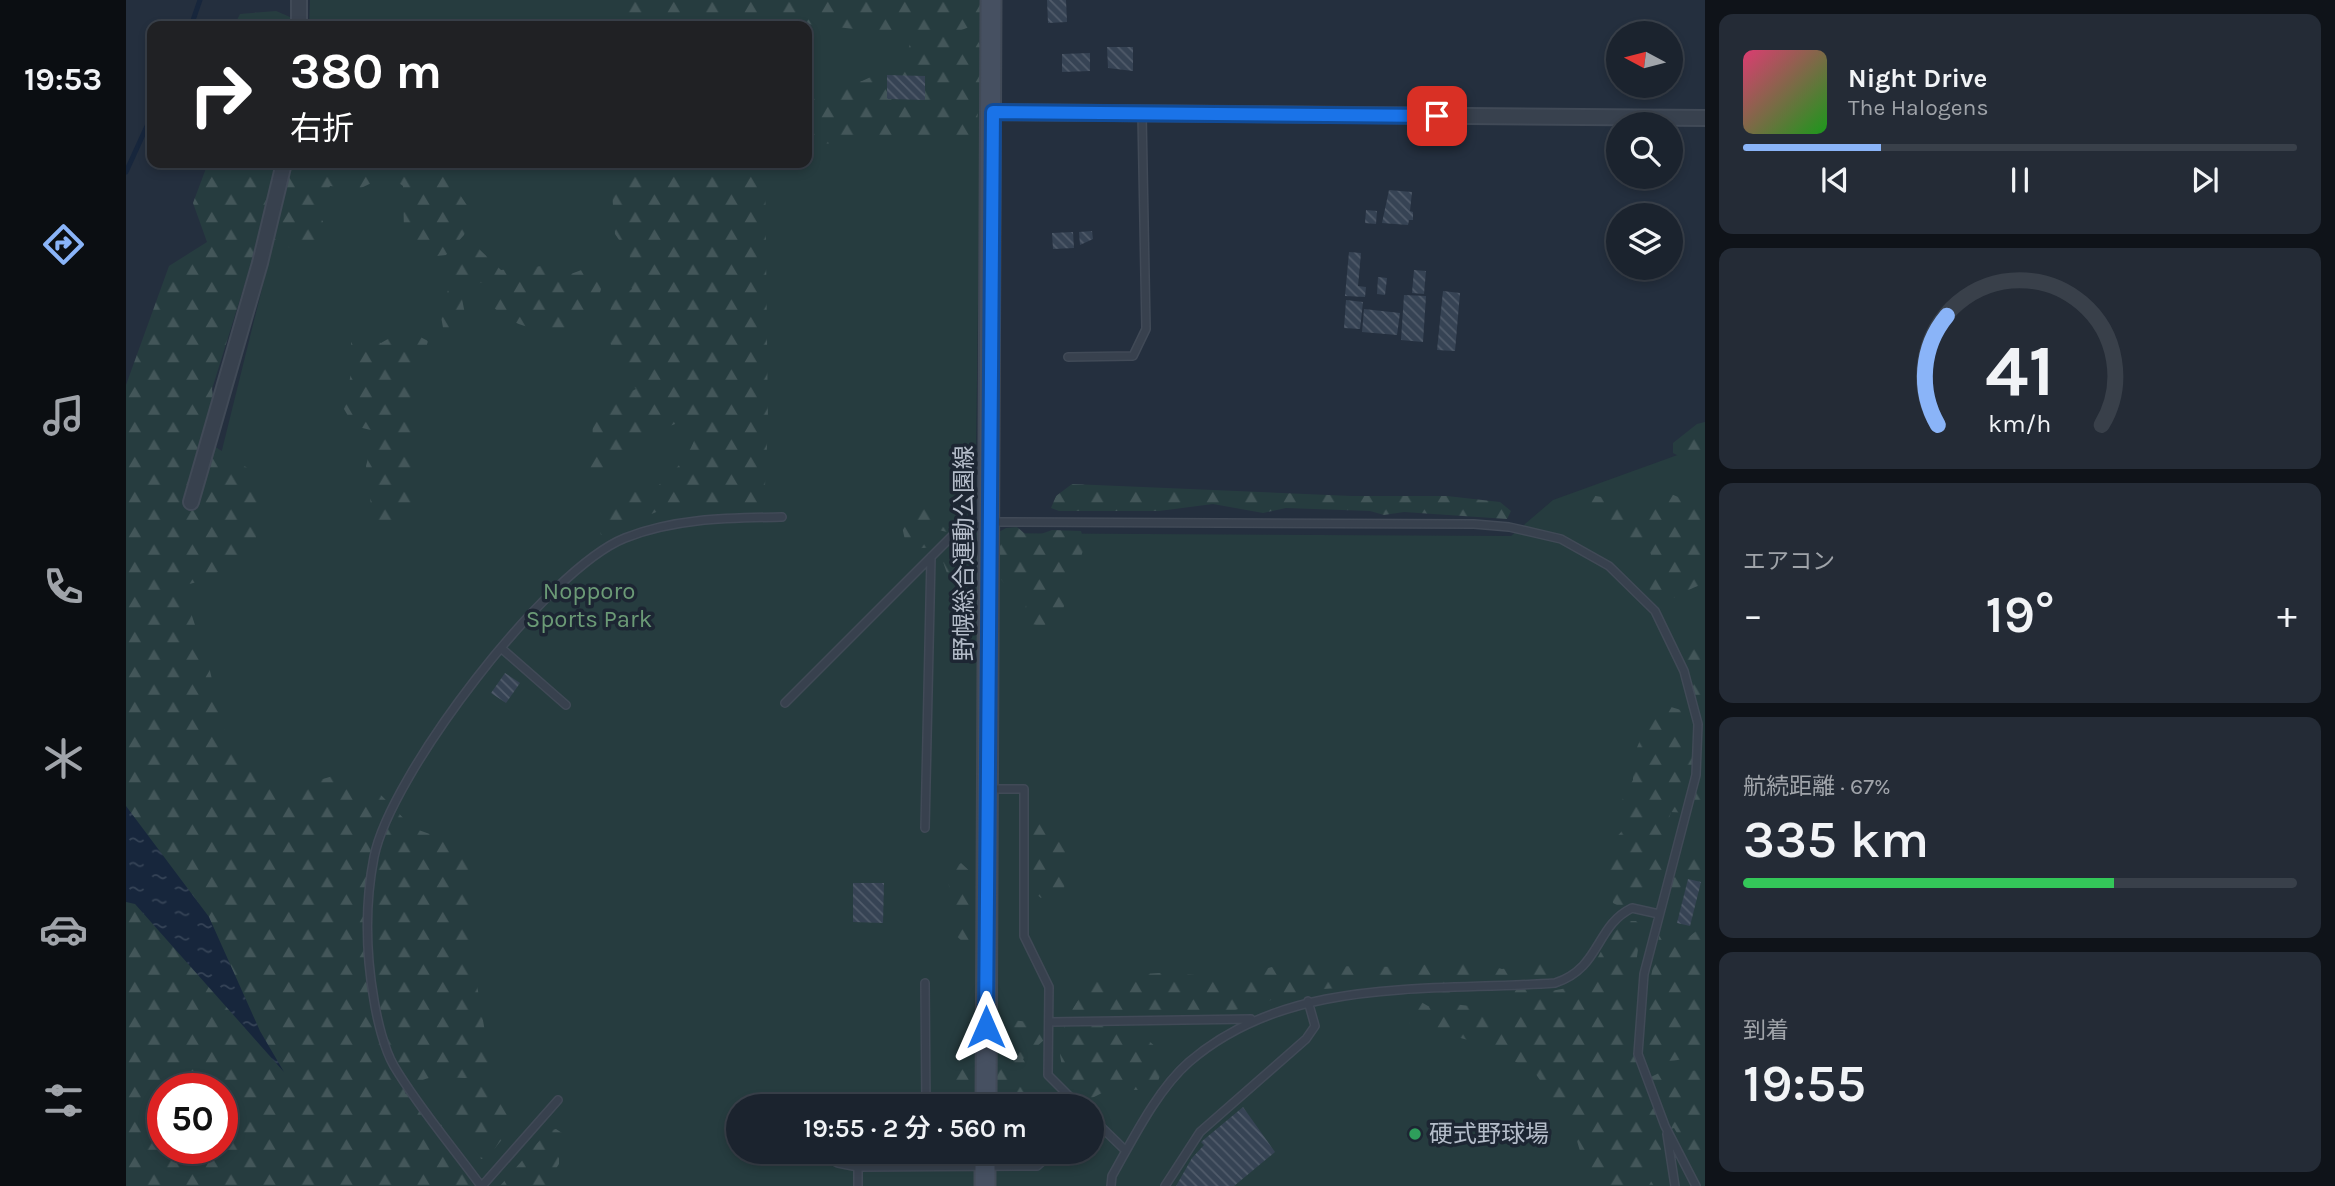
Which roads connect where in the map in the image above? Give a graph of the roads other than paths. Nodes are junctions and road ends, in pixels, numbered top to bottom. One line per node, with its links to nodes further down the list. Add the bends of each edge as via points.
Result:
1 (299, 0): 3 (street)
2 (991, 0): 4 (main road, 野幌総合運動公園線)
3 (299, 21)
4 (993, 112): 5 (street); 11 (main road, 野幌総合運動公園線)
5 (1142, 114): 6 (street); 8 (lane, via 1146,329 1133,356)
6 (1705, 118)
7 (283, 168): 9 (street)
8 (1068, 357)
9 (191, 502)
10 (782, 517): 13 (lane, via 728,517 660,527 623,538 588,559 548,595)
11 (989, 522): 12 (lane, via 952,536); 16 (main road, 野幌総合運動公園線); 18 (lane, via 1474,524 1539,532 1583,550 1609,566 1655,611 1685,671 1696,709 1696,775)
12 (931, 557): 14 (lane); 17 (lane)
13 (501, 648): 15 (lane); 37 (lane, via 421,754 397,795 374,855 367,915 374,1000 392,1064)
14 (785, 704)
15 (566, 705)
16 (987, 790): 22 (lane, via 1024,789 1024,936 1049,986); 24 (main road, 野幌総合運動公園線)
17 (925, 828)
18 (1660, 914): 20 (lane, via 1632,908 1622,912 1586,966 1574,977 1555,983 1387,990); 27 (lane, via 1644,974 1638,1054)
19 (925, 983): 23 (lane)
20 (1308, 1001): 21 (lane); 41 (lane, via 1315,1026 1306,1039 1200,1132)
21 (1258, 1019): 22 (lane); 29 (lane, via 1243,1024 1188,1063)
22 (1049, 1023): 25 (lane, via 1048,1075)
23 (926, 1094)
24 (986, 1094)
25 (1067, 1094)
26 (558, 1100): 37 (lane)
27 (1665, 1126): 42 (lane); 43 (lane)
28 (1104, 1129): 29 (lane)
29 (1126, 1150): 40 (lane)
30 (843, 1164): 36 (lane)
31 (937, 1164): 35 (lane)
32 (985, 1164): 39 (main road)
33 (1022, 1164): 34 (lane)
34 (1039, 1164)
35 (927, 1165): 36 (lane)
36 (858, 1167): 38 (lane)
37 (481, 1186)
38 (858, 1186)
39 (985, 1186)
40 (1111, 1186)
41 (1165, 1186)
42 (1675, 1186)
43 (1696, 1186)

